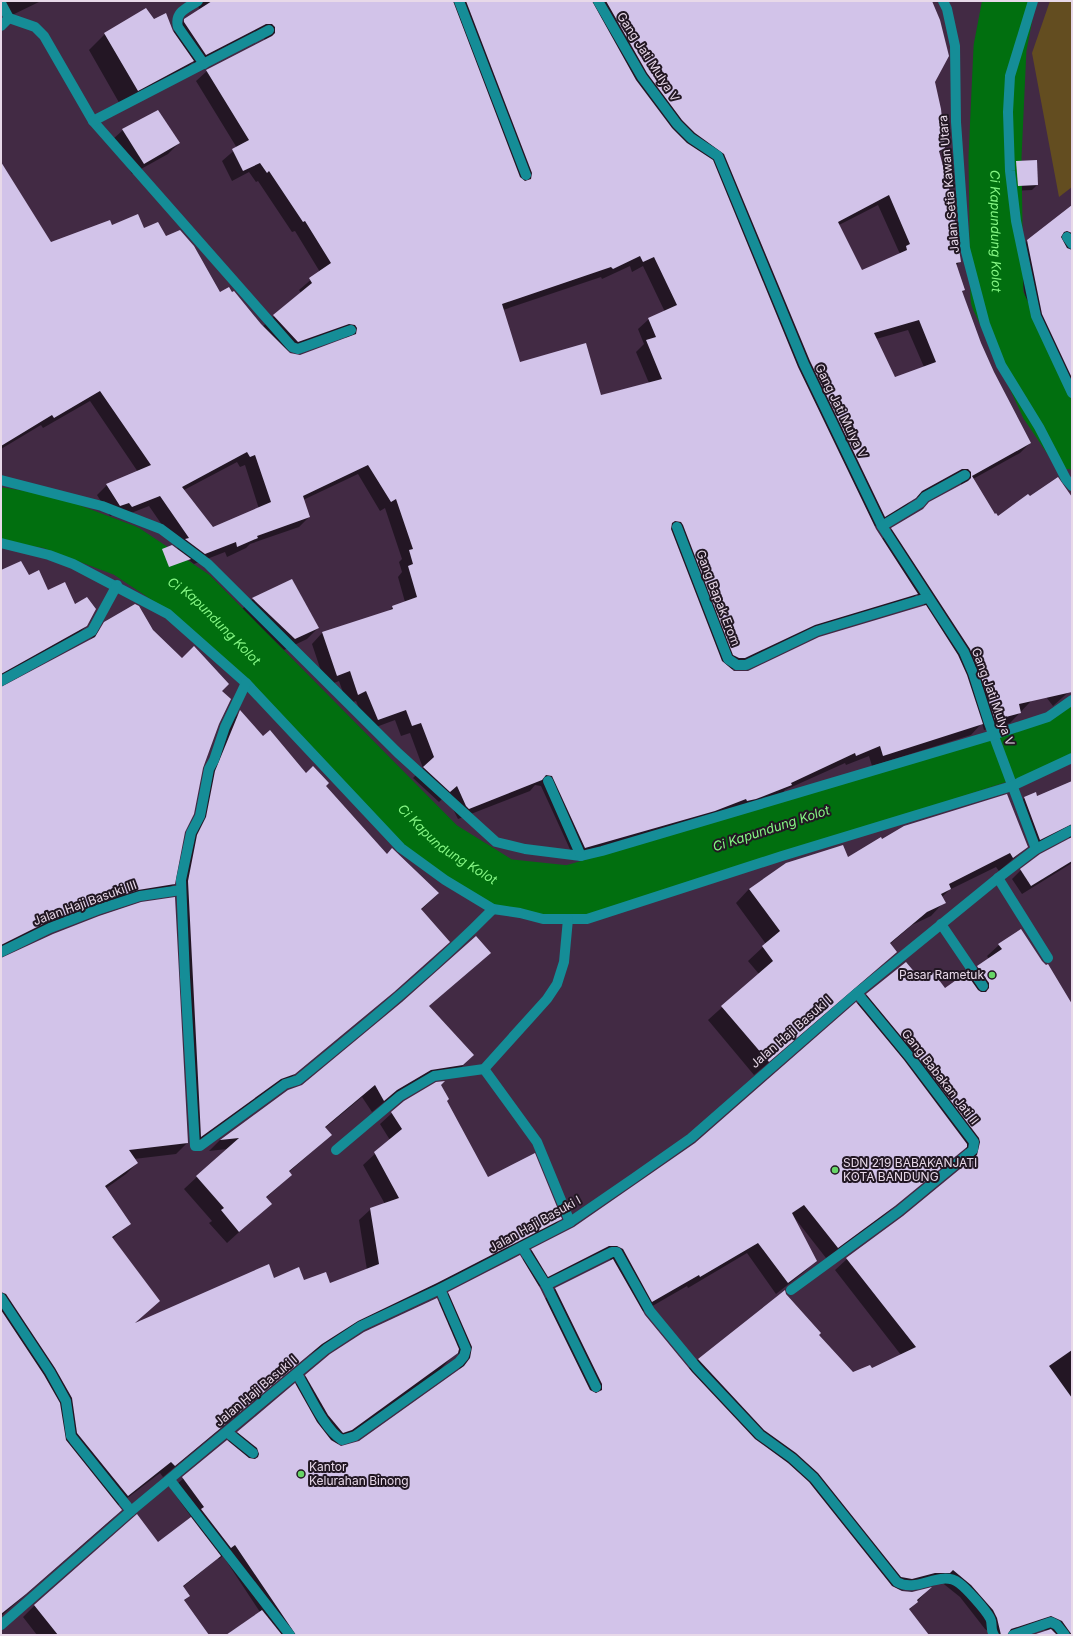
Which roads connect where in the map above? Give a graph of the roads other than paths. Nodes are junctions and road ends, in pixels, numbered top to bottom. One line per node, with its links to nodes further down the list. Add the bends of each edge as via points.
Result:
1 (198, 1): 10 (street, via 181,11 177,22)
2 (459, 1): 12 (street)
3 (598, 1): 18 (street, Gang Jati Mulya V, via 642,77 676,124 691,138 718,156 804,364)
4 (943, 1): 17 (street, Jalan Setia Kawan Utara, via 955,46 956,122 965,248 985,324 1001,365)
5 (1032, 1): 14 (street, via 1010,76 1010,171 1016,221 1036,316)
6 (1, 3): 7 (street)
7 (9, 18): 8 (street); 11 (street, via 35,27 44,36)
8 (1, 26)
9 (270, 30): 10 (street)
10 (204, 64): 11 (street)
11 (93, 121): 13 (street, via 292,347 298,349)
12 (526, 175)
13 (351, 330)
14 (1072, 393)
15 (965, 475): 18 (street, via 925,497 920,503)
16 (1, 480): 32 (street, via 102,506 161,529 208,564 398,753 496,842 525,850)
17 (1072, 486)
18 (882, 526): 22 (street, Gang Jati Mulya V)
19 (677, 527): 22 (street, Gang Bapak Erom, via 728,659 737,665 746,665 817,631)
20 (1, 543): 21 (street, via 49,554)
21 (117, 585): 23 (street, via 92,631); 24 (street, via 168,614)
22 (927, 598): 26 (street, Gang Jati Mulya V, via 964,652)
23 (1, 681)
24 (246, 682): 34 (street, via 225,726 209,769 200,816 191,833); 35 (street, via 401,848 445,880)
25 (1072, 700): 26 (street, via 1048,717)
26 (993, 735): 29 (street, Gang Jati Mulya V); 32 (street)
27 (1072, 758): 29 (street)
28 (548, 781): 32 (street)
29 (1012, 786): 31 (street, Gang Jati Mulya V); 36 (street, via 587,919)
30 (1072, 830): 31 (street, Jalan Haji Basuki I)
31 (1036, 849): 33 (street, Jalan Haji Basuki I)
32 (581, 856)
33 (998, 878): 37 (street, Jalan Haji Basuki I); 39 (street)
34 (181, 890): 35 (street, via 195,1146 200,1146 285,1084 298,1080 383,1010 459,943); 38 (street, Jalan Haji Basuki III, via 140,896 97,910 50,928)
35 (492, 909): 36 (street, via 543,919)
36 (568, 919): 42 (street, via 564,962 557,984 547,999)
37 (941, 924): 40 (street); 41 (street, Jalan Haji Basuki I)
38 (1, 952)
39 (1048, 958)
40 (982, 986)
41 (857, 993): 44 (street, Jalan Haji Basuki I, via 691,1138); 48 (street, Gang Babakan Jati II, via 974,1142 973,1150 899,1212)
42 (484, 1069): 43 (street, via 434,1076 400,1096); 44 (street, via 537,1142)
43 (336, 1150)
44 (570, 1222): 45 (street, Jalan Haji Basuki I)
45 (522, 1247): 46 (street); 47 (street, Jalan Haji Basuki I)
46 (546, 1285): 51 (street); 58 (street, via 612,1252 617,1252 650,1311 697,1368 760,1435 814,1478 897,1582 913,1586 950,1579 959,1583 990,1618)
47 (440, 1289): 50 (street, Jalan Haji Basuki I, via 361,1326 326,1349); 50 (street, via 466,1349 464,1356 355,1436 342,1440 337,1436 327,1424)
48 (791, 1290)
49 (1, 1298): 55 (street, via 66,1401 74,1440)
50 (298, 1374): 52 (street, Jalan Haji Basuki I)
51 (596, 1387)
52 (227, 1432): 53 (street); 54 (street, Jalan Haji Basuki I)
53 (253, 1453)
54 (170, 1480): 55 (street, Jalan Haji Basuki I); 57 (street)
55 (132, 1511): 56 (street, Jalan Haji Basuki I)
56 (1, 1625)
57 (290, 1635)
58 (994, 1635)
59 (1014, 1635): 60 (street, via 1051,1622 1057,1625)
60 (1064, 1635)

